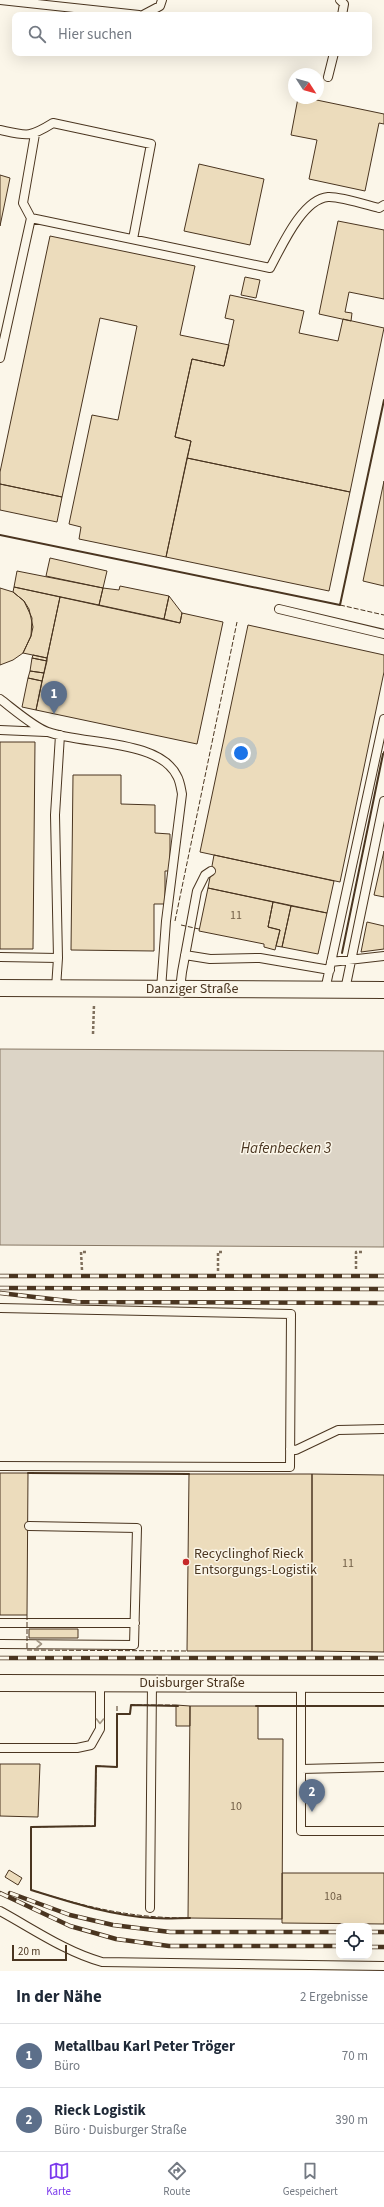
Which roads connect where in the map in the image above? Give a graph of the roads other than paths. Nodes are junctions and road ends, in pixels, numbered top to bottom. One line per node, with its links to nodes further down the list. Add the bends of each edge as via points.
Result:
1 (0, 0): 4 (lane)
2 (162, 0): 5 (lane, via 160,6)
3 (340, 0): 6 (lane, via 344,4)
4 (110, 12)
5 (149, 12)
6 (343, 12)
7 (333, 56): 8 (lane)
8 (328, 78)
9 (0, 130): 10 (lane)
10 (35, 134): 12 (lane, via 23,203); 13 (lane, via 53,123 151,144)
11 (384, 205): 13 (lane, via 379,208 328,197 310,205 296,222 270,268)
12 (31, 218): 13 (lane); 14 (lane)
13 (133, 239)
14 (0, 358)
15 (279, 610): 16 (lane)
16 (384, 634)
17 (0, 699): 20 (lane)
18 (384, 719): 29 (lane)
19 (0, 730): 20 (lane)
20 (46, 732): 21 (lane)
21 (60, 736): 27 (lane, via 55,815); 32 (lane, via 138,748 160,758 177,776 182,794 166,921)
22 (384, 801): 28 (lane)
23 (211, 871): 24 (lane, via 205,875 197,891)
24 (185, 955): 29 (lane, via 210,959 260,958); 33 (lane)
25 (384, 956): 28 (lane)
26 (0, 957): 27 (lane)
27 (58, 958): 31 (lane)
28 (350, 960): 29 (lane); 35 (lane)
29 (330, 966): 34 (lane)
30 (0, 988): 31 (street, Danziger Straße)
31 (56, 988): 32 (street, Danziger Straße)
32 (161, 989): 33 (street, Danziger Straße)
33 (180, 989): 34 (street, Danziger Straße)
34 (325, 990): 35 (street, Danziger Straße)
35 (345, 990): 36 (street, Danziger Straße)
36 (384, 990)
37 (0, 1308): 39 (lane, via 291,1314)
38 (384, 1429): 39 (lane, via 338,1430 296,1450)
39 (290, 1449): 40 (lane, via 290,1466)
40 (0, 1466)
41 (28, 1526): 43 (lane, via 137,1528)
42 (0, 1623): 43 (lane)
43 (135, 1623): 44 (lane, one-way to 43, via 134,1645)
44 (0, 1644)
45 (0, 1682): 46 (street, Duisburger Straße)
46 (100, 1682): 47 (street, Duisburger Straße); 50 (lane, one-way to 50, via 100,1729 91,1745 77,1748)
47 (152, 1683): 48 (street, Duisburger Straße); 54 (lane)
48 (302, 1684): 49 (street, Duisburger Straße); 52 (lane)
49 (384, 1684)
50 (0, 1748)
51 (384, 1767): 52 (lane)
52 (301, 1769): 53 (lane, via 301,1831)
53 (384, 1831)
54 (150, 1908)
55 (0, 1911): 56 (lane, via 63,1946 89,1959 102,1962)
56 (384, 1966)

